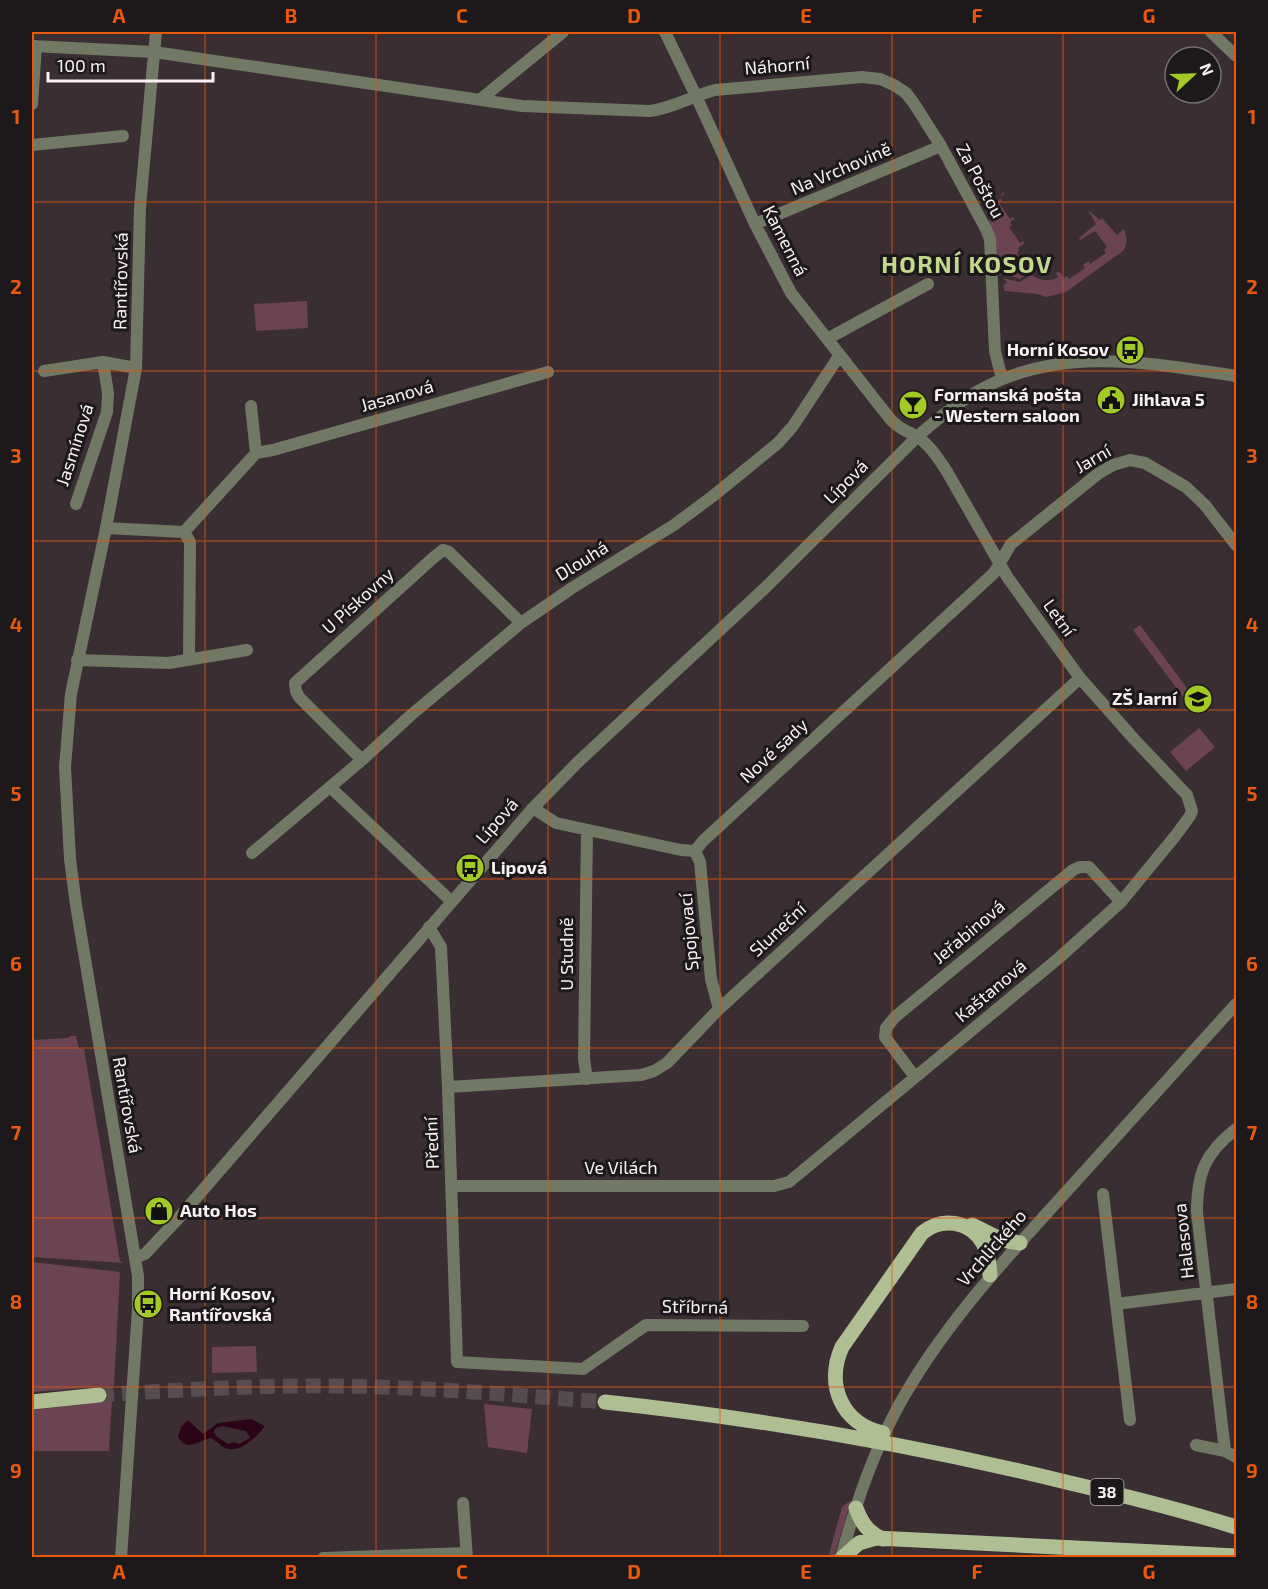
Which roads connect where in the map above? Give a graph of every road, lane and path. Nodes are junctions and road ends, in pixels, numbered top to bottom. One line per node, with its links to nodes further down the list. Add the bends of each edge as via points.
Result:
1 (156, 32): 6 (street, Rantířovská)
2 (563, 32): 10 (street)
3 (665, 32): 9 (street, Kamenná)
4 (1211, 32): 7 (street)
5 (34, 46): 6 (street, Náhorní); 11 (street)
6 (154, 52): 10 (street, Náhorní); 20 (street, Rantířovská, via 140,207)
7 (1236, 56)
8 (862, 77): 9 (street, Náhorní, via 715,90); 14 (street, Za Poštou, via 880,79 906,93)
9 (696, 96): 10 (street, Náhorní, via 650,111 522,106); 15 (street, Kamenná)
10 (481, 99)
11 (32, 104)
12 (123, 136): 13 (street)
13 (32, 145)
14 (941, 146): 15 (street, Na Vrchovině); 24 (street, Za Poštou, via 990,239 995,351)
15 (755, 224): 17 (street, Kamenná, via 791,293)
16 (928, 285): 17 (street)
17 (827, 339): 18 (street, Kamenná)
18 (839, 356): 26 (street, Kamenná, via 891,420); 33 (street, Dlouhá, via 778,443 674,525)
19 (103, 362): 20 (street); 21 (street); 28 (street, Jasmínová, via 107,412)
20 (136, 368): 29 (street, Rantířovská)
21 (44, 371)
22 (548, 372): 27 (street, Jasanová)
23 (1236, 376): 24 (street, via 1116,361 1079,361)
24 (1002, 379): 26 (street, via 963,400)
25 (251, 406): 27 (street)
26 (917, 437): 32 (street, Letní, via 946,470); 41 (street, Lípová)
27 (256, 453): 30 (street)
28 (76, 504)
29 (106, 528): 30 (street); 36 (street, Rantířovská)
30 (184, 532): 35 (street, via 190,542)
31 (1236, 545): 32 (street, Jarní, via 1215,516 1186,487 1145,463 1130,460 1099,473 1011,544)
32 (999, 561): 37 (street, Letní); 43 (street, Nové sady, via 994,573)
33 (521, 623): 38 (street, Dlouhá); 38 (street, U Pískovny, via 449,552 443,550 433,558 295,683 300,697)
34 (247, 650): 35 (street)
35 (189, 659): 36 (street, via 170,663)
36 (77, 660): 59 (street, Rantířovská, via 65,767 70,859)
37 (1080, 678): 40 (street, Letní, via 1187,795); 49 (street, Sluneční)
38 (362, 760): 39 (street, Dlouhá)
39 (330, 787): 44 (street, Dlouhá); 45 (street)
40 (1192, 806): 46 (street, Kaštanová, via 1190,816)
41 (533, 808): 42 (street, via 556,823); 45 (street, Lípová)
42 (587, 830): 43 (street); 51 (street, U Studně)
43 (695, 851): 49 (street, Spojovací, via 700,862 711,979)
44 (252, 853)
45 (451, 901): 47 (street, Lípová)
46 (1121, 902): 50 (street, Kaštanová); 50 (street, Jeřabinová, via 1089,867 1073,870 895,1017 886,1028 885,1037)
47 (429, 927): 52 (street, Přední, via 441,947); 59 (street, Lípová, via 176,1221 146,1254)
48 (1236, 1004): 58 (street, Vrchlického)
49 (719, 1009): 51 (street, Sluneční, via 667,1063 654,1071 642,1076)
50 (915, 1077): 54 (street, Kaštanová)
51 (587, 1079): 52 (street, Sluneční)
52 (448, 1088): 55 (street, Přední)
53 (1236, 1129): 62 (street, Halasova, via 1215,1148 1198,1180 1197,1212)
54 (789, 1182): 55 (street, Ve Vilách, via 774,1186)
55 (452, 1186): 65 (street, Přední)
56 (1102, 1194): 63 (street)
57 (960, 1223): 58 (main road); 60 (main road, via 982,1242); 72 (main road, via 934,1225 922,1233 842,1347 835,1380 848,1412 866,1428)
58 (1020, 1243): 60 (street, Vrchlického)
59 (135, 1258): 79 (street, Rantířovská, via 138,1309)
60 (990, 1275): 74 (street, Vrchlického, via 940,1339 899,1406)
61 (1236, 1289): 62 (street)
62 (1207, 1292): 63 (street, Halasova); 71 (street, Halasova)
63 (1116, 1304): 69 (street)
64 (803, 1326): 65 (street, Stříbrná, via 646,1325 583,1369)
65 (457, 1362)
66 (99, 1395): 67 (main road)
67 (35, 1402)
68 (605, 1402): 72 (main road, 38, via 808,1428)
69 (1130, 1420)
70 (1196, 1445): 71 (street)
71 (1231, 1454)
72 (987, 1462): 75 (main road, 38)
73 (464, 1503): 77 (street)
74 (856, 1508): 76 (main road, via 870,1532); 82 (street, Vrchlického)
75 (1236, 1527)
76 (883, 1539): 78 (main road); 82 (main road, via 859,1543)
77 (466, 1555): 81 (street)
78 (1236, 1556)
79 (121, 1557)
80 (323, 1557): 81 (street)
81 (340, 1557)
82 (841, 1557)

